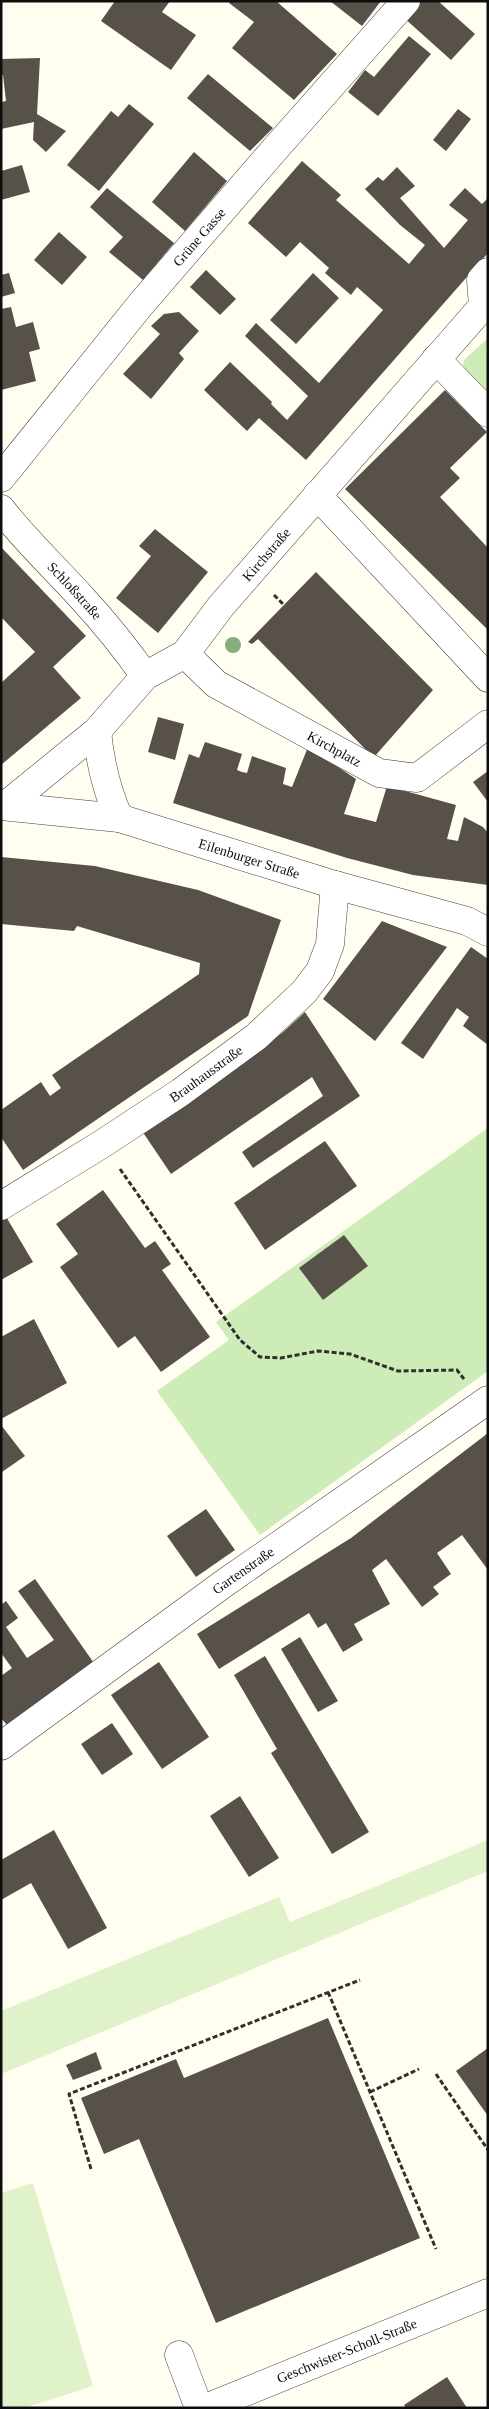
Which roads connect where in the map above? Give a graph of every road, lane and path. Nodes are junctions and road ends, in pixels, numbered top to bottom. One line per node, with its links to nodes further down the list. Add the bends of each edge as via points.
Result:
1 (406, 1): 6 (street, Grüne Gasse, via 141,304)
2 (488, 272): 3 (street, Kirchstraße, via 481,280)
3 (485, 308): 4 (street, Kirchstraße)
4 (436, 359): 5 (street); 7 (street, Kirchstraße)
5 (488, 413)
6 (1, 478)
7 (317, 495): 11 (street, Kirchstraße); 13 (street)
8 (1, 509): 12 (street, Schloßstraße, via 121,642)
9 (273, 593): 10 (path)
10 (284, 605)
11 (184, 654): 12 (street, Kirchstraße); 14 (street, Kirchplatz, via 216,684 379,773 417,778)
12 (145, 676): 15 (street, Kirchstraße)
13 (488, 678)
14 (488, 724)
15 (97, 731): 16 (street, Kirchstraße); 17 (street, via 106,789)
16 (3, 806): 17 (street, Eilenburger Straße)
17 (119, 818): 18 (street, Eilenburger Straße)
18 (335, 885): 19 (street, Eilenburger Straße, via 467,921); 20 (street, Brauhausstraße, via 330,944 320,972 304,992 256,1037)
19 (488, 932)
20 (102, 1144): 21 (street, Brauhausstraße); 22 (path, via 240,1340 260,1357 281,1358 318,1350 350,1354 398,1371 456,1370)
21 (1, 1206)
22 (487, 1401): 23 (street, Gartenstraße, via 218,1588)
23 (1, 1746)
24 (360, 1980): 25 (path)
25 (328, 1992): 28 (path); 30 (path, via 69,2094)
26 (419, 2069): 28 (path)
27 (436, 2074): 29 (path)
28 (370, 2092): 31 (path)
29 (488, 2150)
30 (91, 2169)
31 (436, 2249)
32 (488, 2293): 35 (street, Geschwister-Scholl-Straße)
33 (179, 2355): 34 (street)
34 (199, 2408)
35 (206, 2408)

